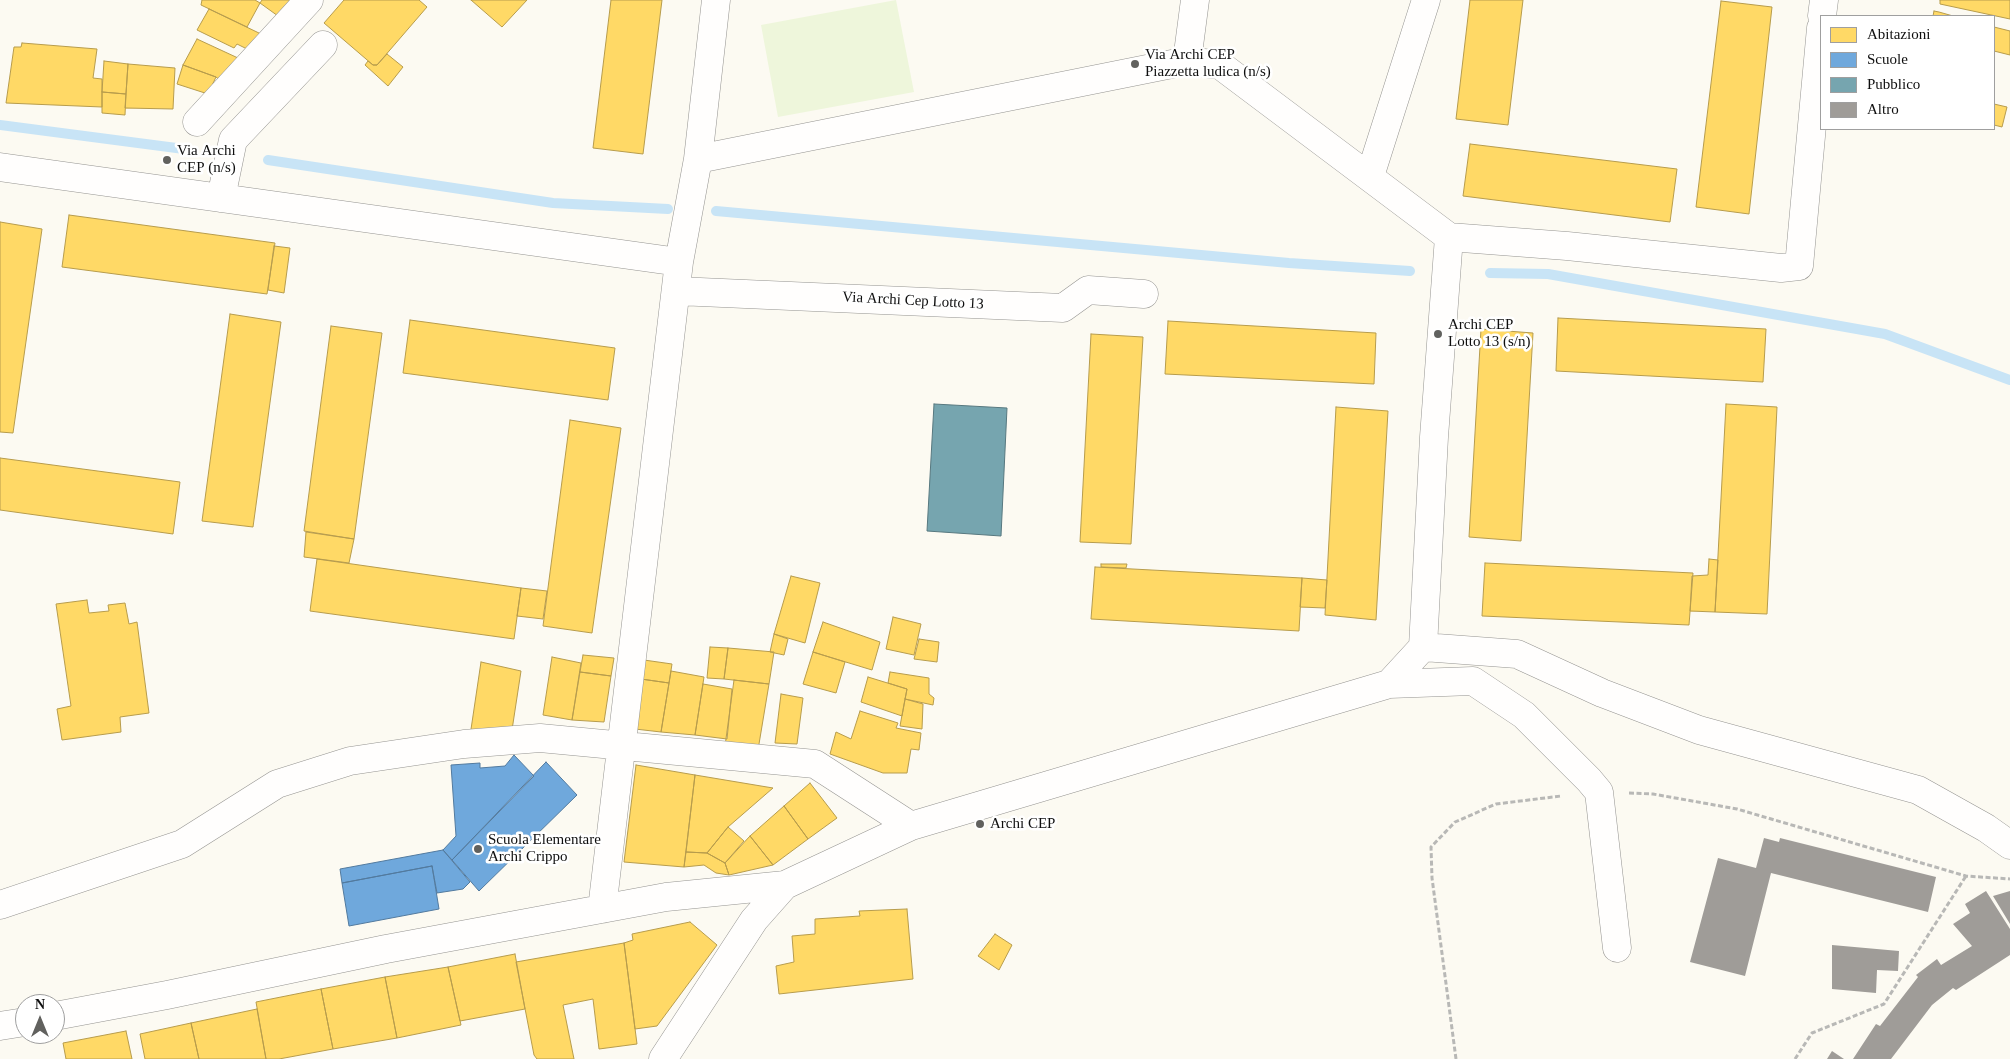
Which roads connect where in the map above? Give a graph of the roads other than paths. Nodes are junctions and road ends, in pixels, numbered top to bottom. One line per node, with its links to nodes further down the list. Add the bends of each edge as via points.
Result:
1 (309, 0): 10 (street)
2 (716, 0): 11 (street)
3 (1195, 0): 9 (street)
4 (1426, 0): 13 (street)
5 (1824, 0): 6 (street)
6 (1822, 15)
7 (1820, 39): 15 (street, via 1799,266 1780,268)
8 (323, 45): 14 (street, via 234,140)
9 (1187, 61): 11 (street); 13 (street, via 1220,65)
10 (197, 122)
11 (698, 159): 16 (street)
12 (0, 167): 14 (street)
13 (1370, 176): 15 (street)
14 (222, 198): 16 (street)
15 (1449, 237): 19 (street)
16 (679, 262): 17 (street)
17 (677, 291): 18 (street, Via Archi Cep Lotto 13, via 1063,308 1088,290); 21 (street)
18 (1144, 294)
19 (1423, 647): 20 (street); 23 (street, via 1517,654 1602,693 1699,730 1918,790)
20 (1389, 684): 22 (street); 29 (street, via 1473,682 1524,715 1599,792)
21 (622, 744): 22 (street, via 815,764); 26 (street, via 540,738 464,744 350,761 276,784 182,844); 27 (street)
22 (912, 826): 24 (street)
23 (2010, 845)
24 (785, 885): 25 (street); 28 (street)
25 (743, 889): 27 (street, via 666,897); 28 (street)
26 (0, 905)
27 (602, 909): 30 (street)
28 (754, 920): 33 (street)
29 (1617, 948)
30 (65, 1014)
31 (15, 1024): 32 (street)
32 (0, 1026)
33 (663, 1059)

